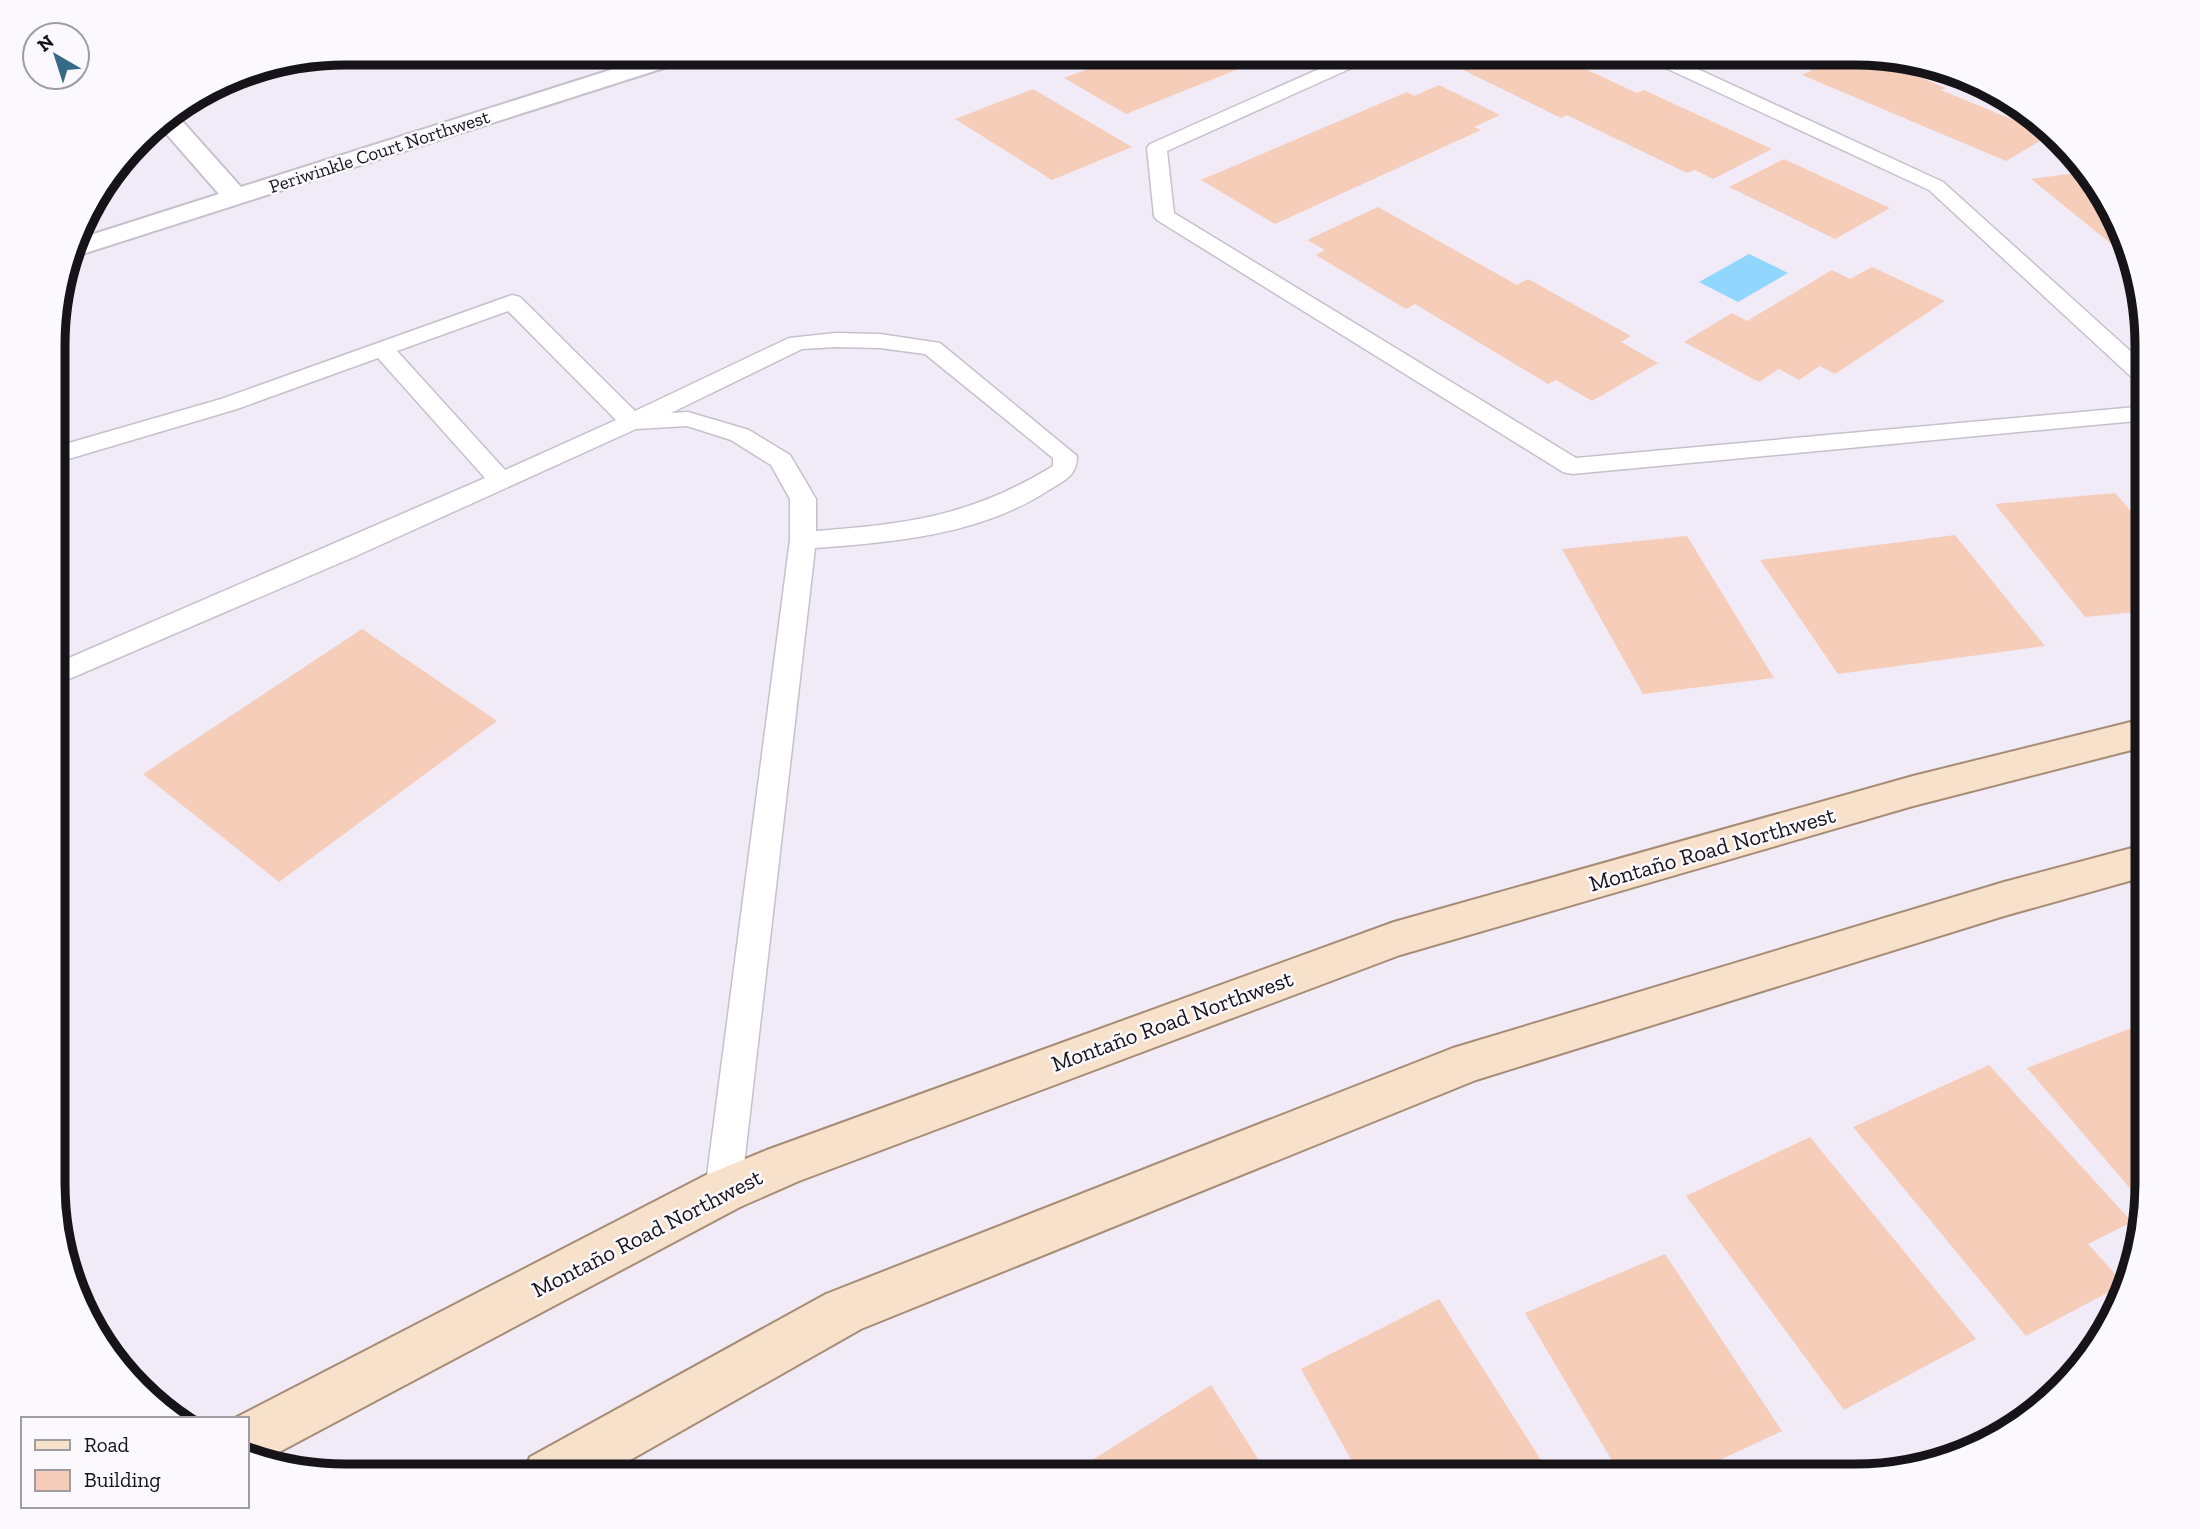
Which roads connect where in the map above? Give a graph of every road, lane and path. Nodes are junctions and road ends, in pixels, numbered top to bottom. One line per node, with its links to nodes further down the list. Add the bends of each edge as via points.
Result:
1 (649, 65): 5 (street, Periwinkle Court Northwest)
2 (1343, 65): 9 (lane, via 1157,148 1164,216 1572,466)
3 (1674, 65): 8 (lane, via 1936,186)
4 (172, 125): 5 (street)
5 (236, 197): 6 (street, Periwinkle Court Northwest)
6 (83, 246)
7 (382, 348): 10 (lane, via 512,302); 11 (lane, via 229,404); 12 (lane)
8 (2135, 368)
9 (2135, 414)
10 (632, 422): 12 (lane); 13 (lane, via 688,419 740,435 781,460 803,499); 13 (lane, via 797,342 880,341 932,348 1065,456 1065,469 1048,482 957,522 909,533)
11 (65, 452)
12 (501, 481): 14 (lane)
13 (803, 540): 17 (lane)
14 (65, 671)
15 (2135, 735): 17 (main road, Montaño Road Northwest, via 1913,792 1395,939)
16 (2135, 863): 19 (main road, via 1469,1062 845,1311)
17 (723, 1191): 18 (main road, Montaño Road Northwest)
18 (248, 1439)
19 (571, 1464)

